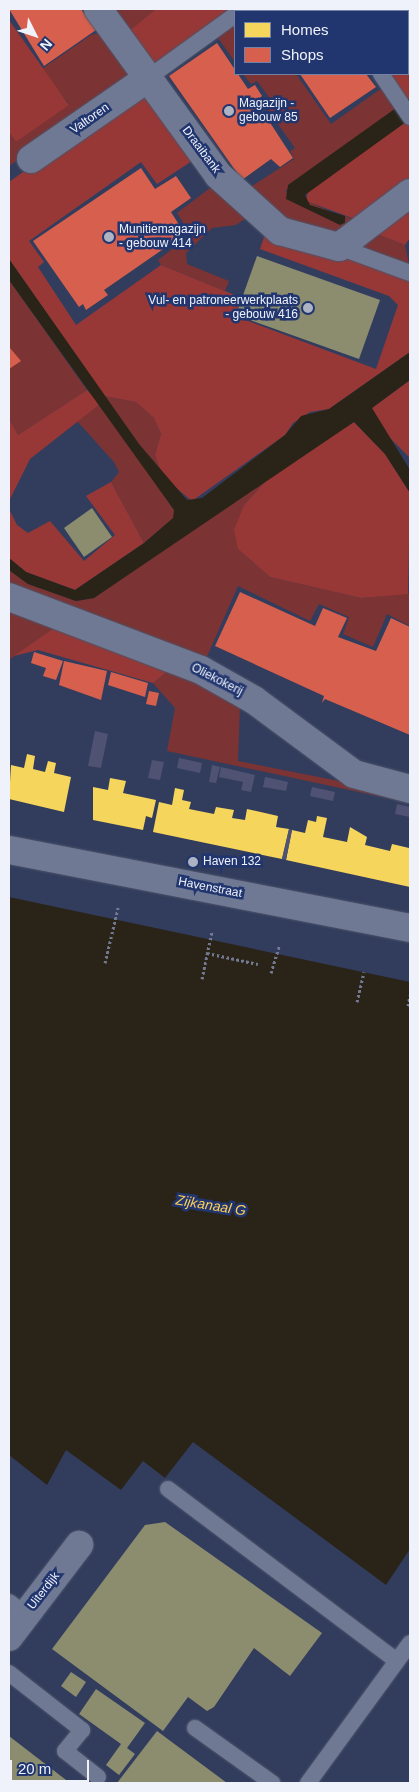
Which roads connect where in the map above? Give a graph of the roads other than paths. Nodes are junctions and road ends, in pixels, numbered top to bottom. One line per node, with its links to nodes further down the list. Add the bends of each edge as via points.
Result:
1 (98, 9): 4 (street, Draaibank)
2 (234, 16): 4 (lane)
3 (382, 75): 5 (lane)
4 (148, 78): 6 (street, Valtoren); 8 (street, Draaibank, via 218,175 280,231)
5 (410, 117)
6 (31, 159)
7 (410, 194): 8 (street)
8 (338, 247): 9 (lane)
9 (410, 272)
10 (9, 597): 11 (street, Oliekokerij, via 201,670 254,700 354,774)
11 (410, 788)
12 (9, 850): 13 (street, Havenstraat)
13 (410, 928)
14 (168, 1489): 19 (lane)
15 (79, 1545): 16 (street, Uiterdijk)
16 (17, 1608): 17 (street, Uiterdijk)
17 (9, 1637)
18 (410, 1643): 19 (lane)
19 (397, 1661): 24 (lane)
20 (9, 1673): 22 (lane, via 82,1730 65,1751)
21 (195, 1728): 23 (lane)
22 (98, 1777)
23 (272, 1783)
24 (308, 1783)

